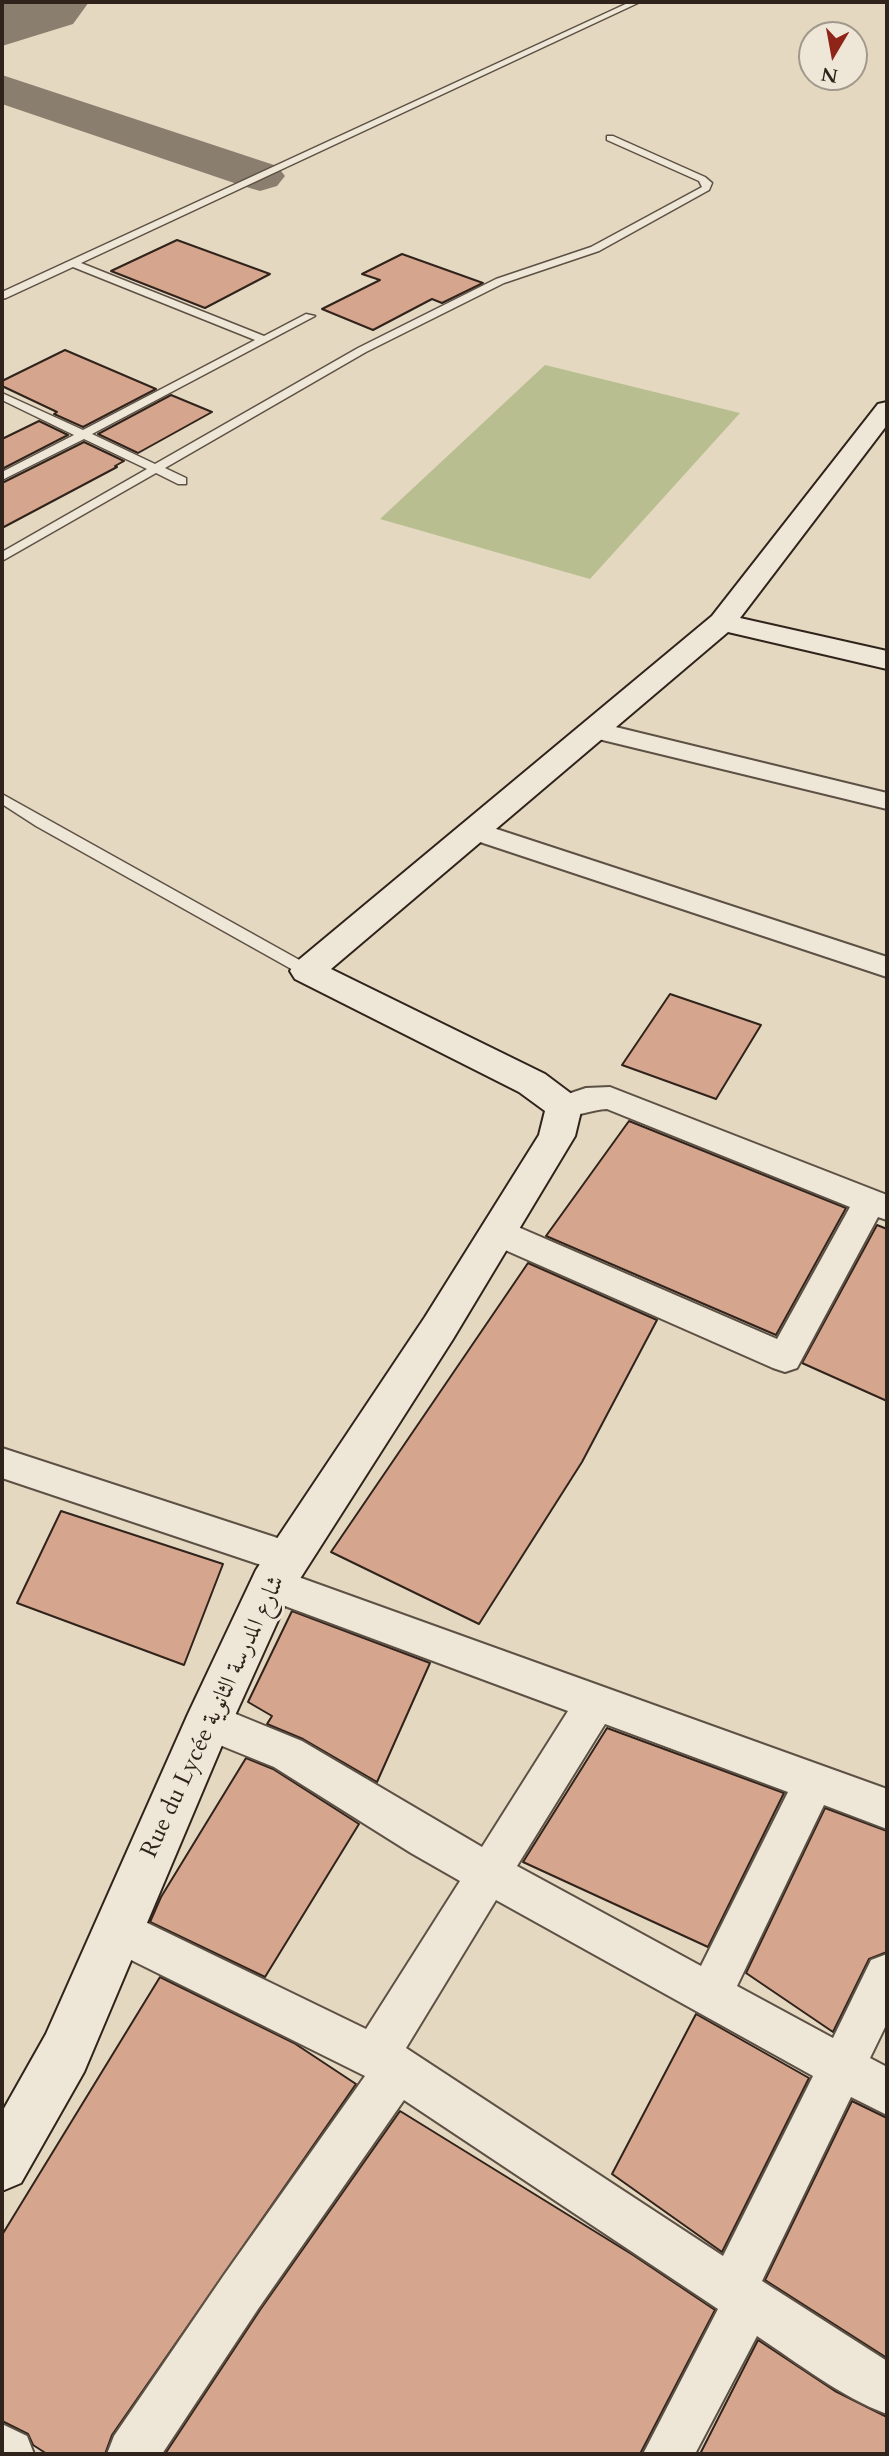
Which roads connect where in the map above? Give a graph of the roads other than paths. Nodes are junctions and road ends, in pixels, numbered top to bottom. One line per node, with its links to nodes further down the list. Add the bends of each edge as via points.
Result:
1 (636, 2): 3 (lane)
2 (610, 138): 10 (lane, via 702,178 707,185 595,248 500,281 362,350)
3 (74, 264): 4 (lane); 6 (lane)
4 (2, 296)
5 (310, 316): 6 (lane)
6 (264, 340): 9 (lane)
7 (2, 396): 9 (lane)
8 (887, 409): 14 (street)
9 (84, 435): 10 (lane); 11 (lane)
10 (153, 468): 12 (lane); 13 (lane)
11 (2, 477)
12 (183, 481)
13 (2, 557)
14 (722, 622): 15 (street); 16 (street)
15 (887, 660)
16 (595, 730): 18 (street); 19 (street)
17 (2, 798): 21 (lane)
18 (887, 801)
19 (475, 831): 20 (street); 21 (street)
20 (887, 967)
21 (307, 971): 22 (street, via 532,1083)
22 (564, 1107): 23 (street, via 586,1099 610,1098); 24 (street, Rue du Lycée شارع المدرسة الثانوية, via 557,1136)
23 (879, 1204): 24 (street, via 785,1358)
24 (499, 1233): 26 (street, Rue du Lycée شارع المدرسة الثانوية)
25 (2, 1463): 26 (street)
26 (281, 1571): 27 (street); 28 (street, Rue du Lycée شارع المدرسة الثانوية)
27 (596, 1702): 29 (street); 31 (street)
28 (209, 1722): 31 (street, via 288,1754); 32 (street, Rue du Lycée شارع المدرسة الثانوية)
29 (814, 1782): 30 (street); 34 (street)
30 (887, 1809)
31 (491, 1875): 34 (street); 35 (street)
32 (118, 1931): 35 (street); 38 (street, Rue du Lycée شارع المدرسة الثانوية, via 65,2053)
33 (887, 1976): 36 (street)
34 (710, 1994): 36 (street)
35 (387, 2063): 39 (street); 43 (street)
36 (843, 2066): 37 (street); 39 (street)
37 (887, 2092)
38 (2, 2164)
39 (741, 2296): 40 (street); 44 (street)
40 (887, 2389)
41 (2, 2449): 42 (street)
42 (9, 2454)
43 (132, 2454)
44 (668, 2454)

